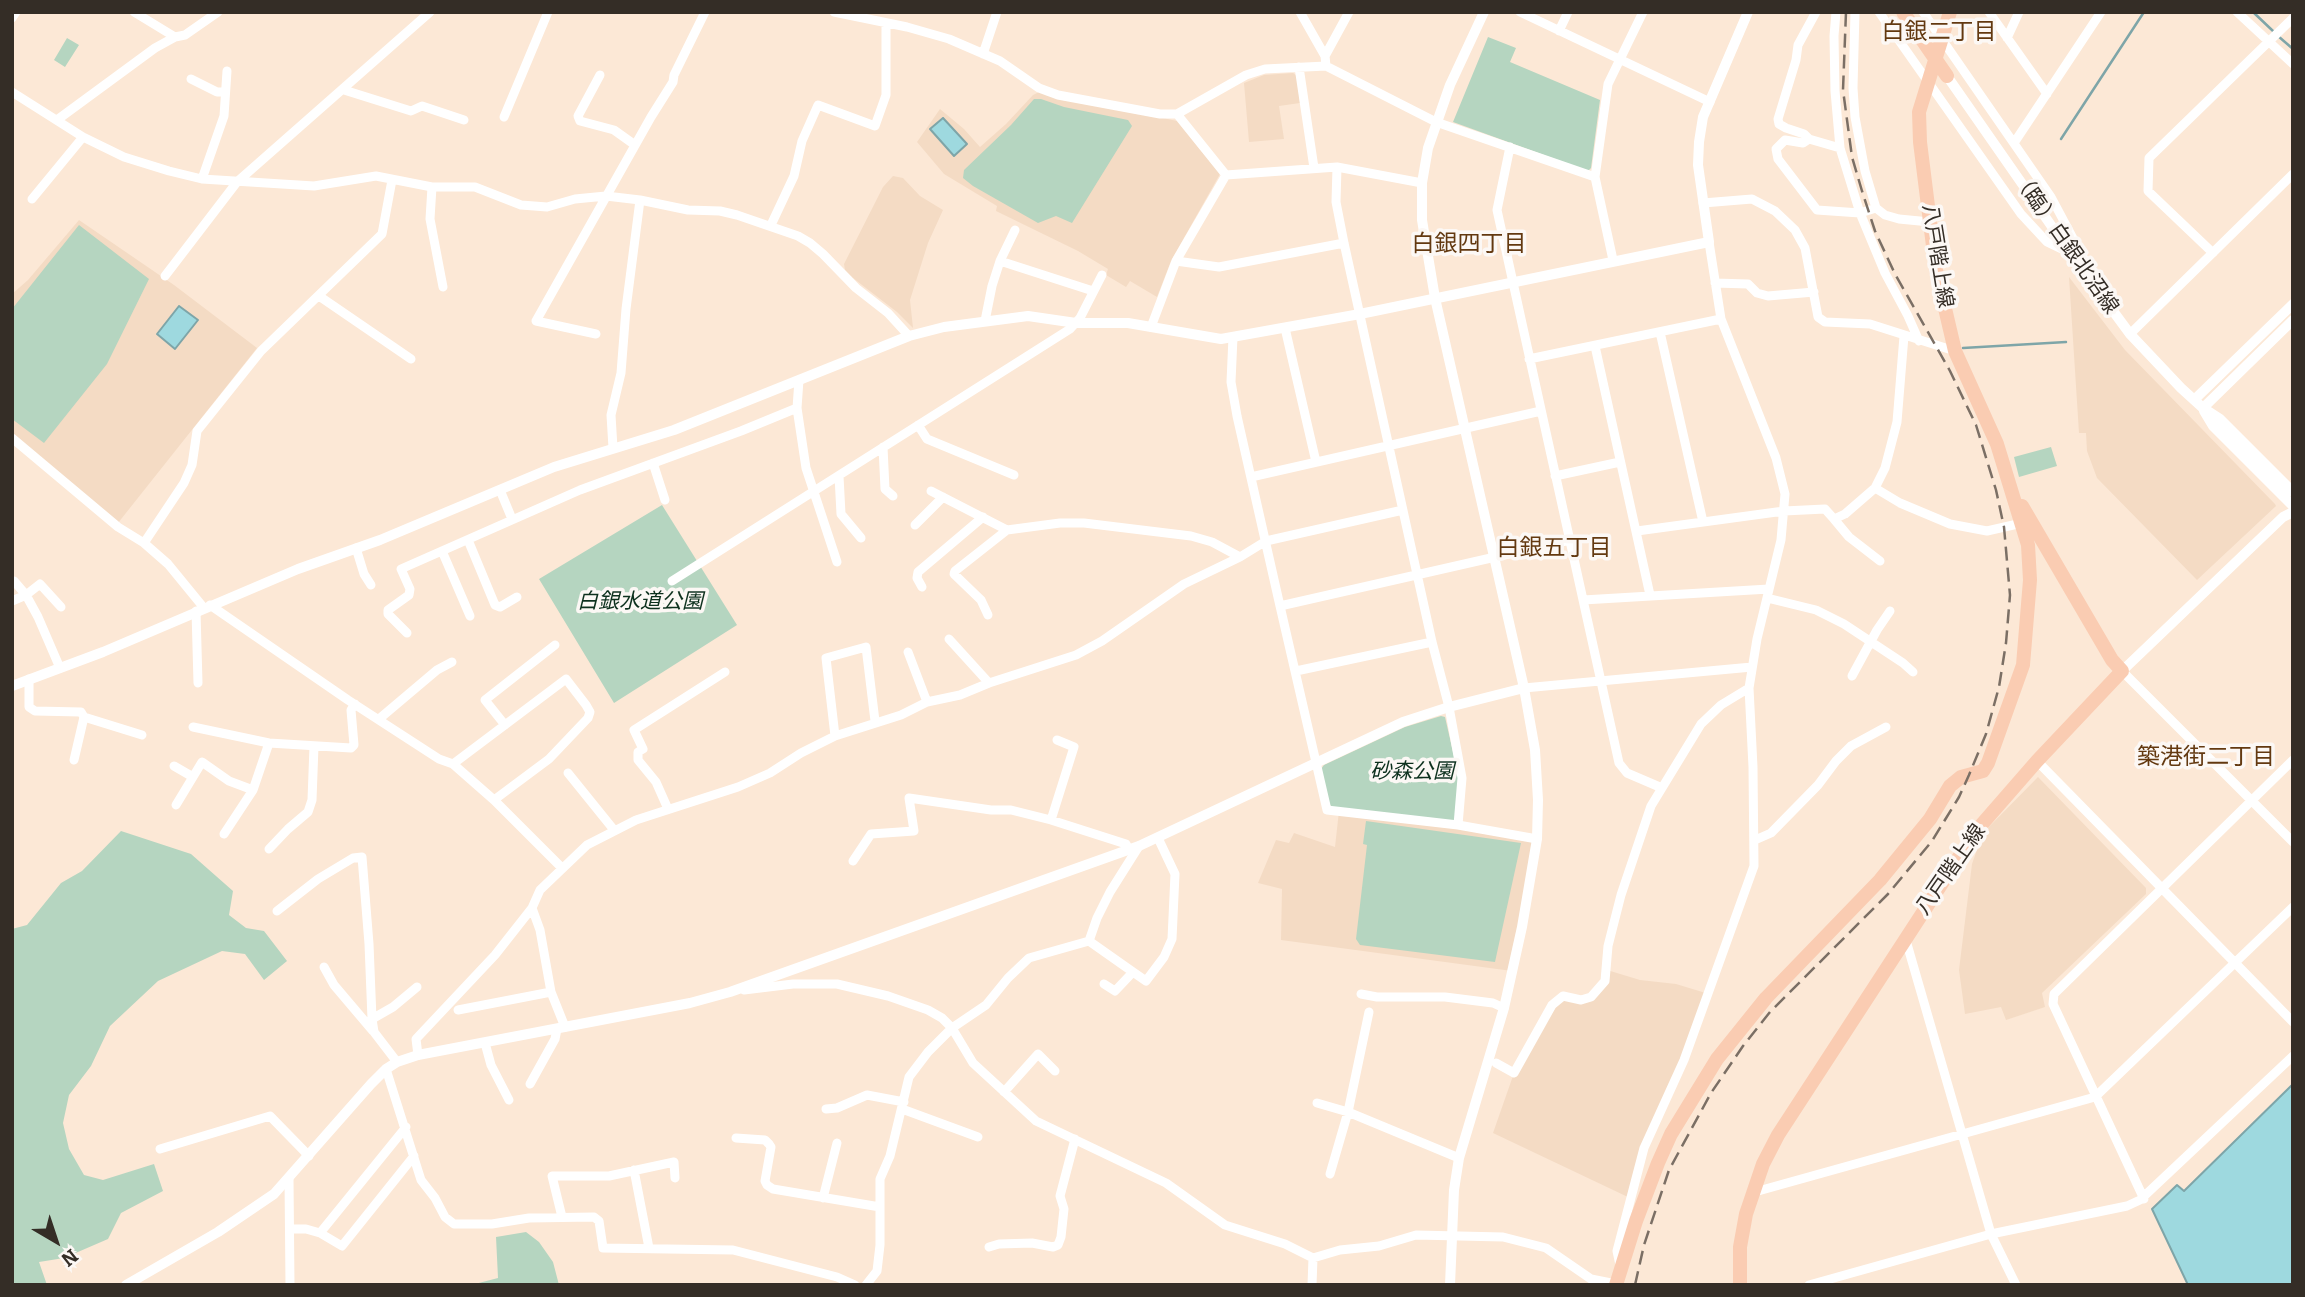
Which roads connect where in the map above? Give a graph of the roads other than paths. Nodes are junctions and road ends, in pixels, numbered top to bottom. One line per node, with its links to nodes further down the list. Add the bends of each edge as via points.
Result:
1 (16, 12): 27 (street)
2 (218, 12): 31 (street)
3 (430, 12): 45 (street)
4 (548, 12): 51 (street)
5 (705, 12): 58 (street, via 673,82)
6 (834, 12): 29 (street)
7 (997, 12): 35 (street)
8 (1300, 12): 37 (street)
9 (1349, 12): 37 (street)
10 (1484, 12): 54 (street)
11 (1520, 12): 30 (street)
12 (1568, 12): 30 (street)
13 (1643, 12): 36 (street)
14 (1748, 12): 49 (street)
15 (1816, 12): 56 (street, via 1798,45 1778,119)
16 (1836, 12): 60 (street)
17 (1855, 12): 75 (street, via 1855,117)
18 (1880, 12): 44 (street)
19 (1903, 12): 42 (main road)
20 (1923, 12): 33 (street)
21 (1950, 12): 33 (main road, 八戸階上線)
22 (1989, 12): 32 (street)
23 (2019, 12): 32 (street)
24 (2101, 12): 48 (street)
25 (2236, 12): 34 (street)
26 (136, 13): 31 (street)
27 (12, 18)
28 (2293, 18): 34 (street)
29 (886, 23): 35 (street, via 949,39); 78 (street, via 886,95 875,126 818,105 802,141 794,176)
30 (1559, 31): 36 (street)
31 (174, 37): 52 (street)
32 (2007, 38): 48 (street)
33 (1942, 40): 44 (main road, 八戸階上線); 57 (street)
34 (2269, 41): 38 (street); 82 (street, via 2149,158 2148,191)
35 (983, 54): 50 (street, via 1058,95)
36 (1619, 59): 49 (street); 65 (street, via 1608,84)
37 (1326, 61): 39 (street); 54 (street)
38 (2293, 64)
39 (1299, 67): 50 (street, via 1246,75); 62 (street)
40 (227, 71): 47 (street)
41 (600, 75): 58 (street, via 580,121 614,130)
42 (1947, 76): 83 (street, （臨）白銀北沼線)
43 (191, 79): 47 (street)
44 (1929, 81): 77 (main road, 八戸階上線, via 1919,112 1919,132); 83 (street, via 2021,214 2046,242)
45 (344, 90): 53 (street, via 411,111 422,106); 68 (street)
46 (12, 92): 52 (street)
47 (225, 92): 66 (street, via 224,116)
48 (2047, 94): 57 (street)
49 (1710, 102): 74 (street, via 1699,142)
50 (1177, 114): 64 (street)
51 (504, 117)
52 (57, 120): 55 (street)
53 (464, 120)
54 (1436, 121): 59 (street); 69 (street)
55 (83, 137): 66 (street, via 124,157); 72 (street)
56 (1809, 139): 60 (street); 76 (street, via 1803,143 1786,140 1776,149 1777,159 1817,210)
57 (2014, 143): 96 (street, via 2051,197)
58 (635, 145): 71 (street)
59 (1510, 147): 65 (street); 89 (street, via 1497,210)
60 (1840, 148): 76 (street)
61 (1337, 167): 62 (street); 69 (street); 81 (street, via 1336,202)
62 (1314, 168): 64 (street)
63 (2293, 174): 82 (street)
64 (1226, 176): 86 (street)
65 (1595, 177): 84 (street)
66 (202, 178): 68 (street)
67 (392, 180): 68 (street, via 376,177 314,186); 70 (street); 94 (street, via 382,234)
68 (237, 182): 88 (street)
69 (1422, 183): 95 (street, via 1422,220)
70 (432, 187): 71 (street, via 475,187 521,205 547,206); 91 (street, via 430,219)
71 (606, 196): 73 (street); 106 (street, via 536,321)
72 (32, 200)
73 (640, 200): 78 (street, via 720,211); 125 (street, via 621,373 611,415)
74 (1703, 203): 80 (street); 93 (street, via 1752,199 1775,211 1795,230 1805,248)
75 (1876, 208): 76 (street); 77 (street, via 1899,219)
76 (1860, 213): 111 (street, via 1885,273)
77 (1930, 222): 113 (main road, 八戸階上線)
78 (771, 225): 108 (street, via 798,236 823,254)
79 (1015, 230): 85 (street)
80 (1709, 242): 84 (street); 90 (street)
81 (1344, 243): 86 (street, via 1219,267); 98 (street)
82 (2213, 253): 107 (street)
83 (2071, 254): 96 (street, （臨）白銀北沼線)
84 (1612, 260): 89 (street)
85 (1000, 261): 92 (street); 100 (street)
86 (1176, 261): 103 (street)
87 (1102, 275): 92 (street)
88 (165, 276)
89 (1512, 282): 95 (street); 115 (street)
90 (1715, 283): 93 (street, via 1748,285 1768,296); 99 (street)
91 (443, 287)
92 (1093, 290): 101 (street)
93 (1814, 292): 109 (street, via 1818,317 1825,322 1870,324)
94 (319, 296): 114 (street); 157 (street, via 261,351 197,431 184,483)
95 (1435, 298): 98 (street); 122 (street)
96 (2107, 304): 107 (street, （臨）白銀北沼線)
97 (2293, 304): 102 (street)
98 (1360, 314): 104 (street); 124 (street)
99 (1721, 319): 105 (street); 144 (street, via 1776,458 1785,494)
100 (985, 321): 101 (street, via 1028,316); 108 (street)
101 (1076, 323): 103 (street); 121 (street)
102 (2287, 324): 117 (street); 119 (street)
103 (1151, 327): 110 (street, via 1201,337)
104 (1285, 328): 110 (street); 127 (street)
105 (1660, 332): 112 (street); 148 (street)
106 (596, 334)
107 (2130, 334): 117 (street, （臨）白銀北沼線)
108 (909, 336): 116 (street)
109 (1905, 336): 111 (street); 134 (street, via 1898,422)
110 (1233, 337): 133 (street, via 1231,382)
111 (1923, 342): 113 (street)
112 (1595, 346): 115 (street); 128 (street)
113 (1955, 351): 138 (main road, 八戸階上線, via 1985,413)
114 (411, 359)
115 (1529, 359): 120 (street)
116 (799, 380): 118 (street); 125 (street, via 674,430)
117 (2194, 400): 119 (street, （臨）白銀北沼線)
118 (797, 408): 129 (street); 137 (street)
119 (2203, 408): 142 (street, （臨）白銀北沼線, via 2213,426)
120 (1541, 411): 122 (street); 132 (street)
121 (918, 425): 126 (street); 131 (street, via 927,439)
122 (1464, 428): 124 (street); 161 (street)
123 (12, 438): 157 (street, via 118,527)
124 (1388, 445): 127 (street); 143 (street)
125 (613, 447): 135 (street)
126 (883, 447): 130 (street); 139 (street, via 885,489)
127 (1316, 462): 133 (street)
128 (1620, 462): 132 (street); 152 (street)
129 (653, 463): 141 (street); 146 (street)
130 (839, 475): 137 (street); 153 (street, via 841,514)
131 (1014, 475)
132 (1555, 476): 155 (street)
133 (1251, 477): 156 (street)
134 (1875, 488): 147 (street); 149 (street, via 1950,524 1987,531)
135 (500, 490): 146 (street); 158 (street)
136 (931, 491): 140 (street)
137 (813, 492): 163 (street); 166 (street)
138 (2012, 492): 149 (main road, 八戸階上線); 191 (main road, 八戸階上線)
139 (893, 496)
140 (943, 497): 145 (street); 150 (street)
141 (665, 500)
142 (2291, 505): 191 (street)
143 (1403, 510): 156 (street); 164 (street)
144 (1784, 511): 147 (street, via 1825,509); 148 (street); 169 (street)
145 (983, 517): 151 (street); 168 (street, via 918,572)
146 (512, 519): 154 (street)
147 (1834, 519): 162 (street)
148 (1703, 522): 152 (street)
149 (2022, 523): 305 (main road, 八戸階上線, via 2031,580 2023,665 1988,763 1979,773 1961,777 1950,786 1930,819 1880,880 1766,998 1717,1059 1658,1163)
150 (915, 525)
151 (1007, 530): 160 (street, via 1084,523 1191,536); 179 (street, via 954,574 981,600)
152 (1637, 531): 171 (street)
153 (861, 538)
154 (468, 540): 159 (street); 172 (street, via 495,605 500,607)
155 (1570, 540): 161 (street); 173 (street)
156 (1266, 541): 160 (street); 175 (street)
157 (144, 543): 177 (street, via 168,564)
158 (356, 548): 167 (street); 177 (street)
159 (442, 551): 180 (street); 181 (street, via 401,569 409,596 388,614)
160 (1240, 557): 197 (street, via 1184,584 1088,649)
161 (1493, 558): 164 (street); 200 (street)
162 (1880, 561)
163 (837, 562)
164 (1418, 575): 175 (street); 184 (street)
165 (14, 581): 170 (street)
166 (672, 581)
167 (371, 585)
168 (922, 587)
169 (1768, 594): 171 (street); 183 (street, via 1816,610); 188 (street)
170 (26, 595): 174 (street); 176 (street, via 40,584); 189 (street)
171 (1650, 595): 173 (street)
172 (517, 597)
173 (1583, 600): 196 (street)
174 (12, 601)
175 (1280, 606): 190 (street)
176 (61, 607)
177 (203, 608): 189 (street); 198 (street); 203 (street)
178 (1890, 611): 183 (street)
179 (988, 615)
180 (470, 616)
181 (407, 633)
182 (949, 639): 197 (street)
183 (1870, 641): 193 (street); 194 (street)
184 (1432, 642): 190 (street); 204 (street)
185 (555, 645): 208 (street, via 485,700)
186 (908, 652): 202 (street)
187 (452, 662): 206 (street)
188 (1752, 667): 196 (street); 201 (street)
189 (60, 668): 195 (street)
190 (1296, 671): 218 (street)
191 (2122, 671): 219 (main road, 八戸階上線); 227 (street)
192 (725, 672): 229 (street, via 634,730 643,749 638,760 656,782)
193 (1913, 672)
194 (1852, 676)
195 (29, 679): 199 (street); 205 (street, via 29,707 81,712)
196 (1601, 680): 200 (street); 224 (street, via 1619,763)
197 (989, 683): 202 (street)
198 (198, 684)
199 (12, 686)
200 (1524, 688): 204 (street); 235 (street, via 1535,750)
201 (1749, 688): 224 (street, via 1701,724); 236 (street)
202 (927, 702): 207 (street)
203 (355, 704): 206 (street); 215 (street, via 351,710 354,745)
204 (1449, 707): 218 (street); 231 (street, via 1462,778)
205 (84, 717): 211 (street); 216 (street)
206 (379, 719): 220 (street)
207 (875, 722): 212 (street); 212 (street, via 866,647 826,659)
208 (505, 726): 220 (street); 226 (street, via 566,680 590,712 549,759)
209 (193, 727): 214 (street)
210 (1886, 727): 236 (street, via 1851,746 1771,833)
211 (142, 735)
212 (835, 736): 229 (street, via 749,782)
213 (1057, 740): 230 (street, via 1074,747)
214 (269, 743): 215 (street); 225 (street)
215 (314, 746): 239 (street, via 309,812)
216 (74, 760)
217 (2293, 760): 227 (street)
218 (1315, 761): 231 (street, via 1327,810); 234 (street)
219 (2037, 761): 242 (street); 246 (main road, 八戸階上線, via 1976,831)
220 (453, 764): 226 (street)
221 (174, 765): 223 (street)
222 (568, 773): 232 (street)
223 (193, 777): 225 (street, via 202,762 229,781); 228 (street)
224 (1662, 788): 268 (street, via 1651,806 1621,895 1605,981 1591,997 1563,996 1552,1005 1514,1073)
225 (253, 790): 233 (street)
226 (494, 800): 241 (street)
227 (2251, 801): 237 (street); 242 (street)
228 (176, 805)
229 (668, 809): 232 (street)
230 (1051, 820): 238 (street); 240 (street, via 1011,810 909,798 914,831 871,834)
231 (1458, 825): 235 (street)
232 (614, 830): 241 (street, via 587,845)
233 (224, 834)
234 (1158, 838): 238 (street); 250 (street, via 1175,873 1172,939 1146,981)
235 (1536, 839): 256 (street)
236 (1755, 840): 305 (street, via 1754,866 1718,971 1644,1148 1617,1251)
237 (2293, 842)
238 (1134, 848): 247 (street); 254 (street)
239 (269, 849)
240 (853, 861)
241 (562, 868): 244 (street, via 540,890)
242 (2162, 890): 248 (street); 273 (street, via 2054,994 2053,1004)
243 (2293, 906): 248 (street)
244 (532, 908): 253 (street); 265 (street, via 488,963 416,1039)
245 (277, 911): 259 (street, via 318,878 362,857)
246 (1905, 937): 280 (street); 293 (main road, 八戸階上線, via 1778,1135)
247 (1089, 941): 250 (street); 262 (street, via 1029,958 986,1005)
248 (2234, 964): 260 (street); 273 (street)
249 (324, 967): 263 (street)
250 (1133, 972): 251 (street, via 1115,991)
251 (1104, 984)
252 (417, 987): 259 (street)
253 (551, 992): 257 (street); 261 (street)
254 (730, 992): 261 (street); 262 (street, via 837,984 928,1010)
255 (1361, 994): 256 (street, via 1445,997)
256 (1504, 1008): 288 (street)
257 (458, 1010)
258 (1369, 1012): 278 (street)
259 (372, 1019): 263 (street)
260 (2293, 1023)
261 (561, 1028): 264 (street); 271 (street)
262 (952, 1028): 272 (street, via 973,1063); 276 (street, via 909,1077)
263 (374, 1032): 267 (street)
264 (485, 1042): 265 (street); 274 (street)
265 (418, 1055): 267 (street)
266 (2293, 1056): 295 (street)
267 (397, 1062): 269 (street)
268 (1496, 1063)
269 (386, 1069): 279 (street); 286 (street)
270 (1055, 1071): 272 (street, via 1038,1054)
271 (530, 1084)
272 (1004, 1092): 283 (street, via 1036,1121)
273 (2095, 1097): 280 (street); 295 (street)
274 (509, 1100)
275 (1317, 1103): 278 (street)
276 (903, 1106): 277 (street, via 867,1096); 281 (street); 296 (street, via 880,1179)
277 (826, 1110)
278 (1348, 1112): 288 (street); 290 (street)
279 (406, 1128): 287 (street); 299 (street)
280 (1961, 1134): 293 (street); 300 (street)
281 (978, 1137)
282 (736, 1138): 294 (street, via 769,1143 767,1185)
283 (1075, 1139): 302 (street, via 1060,1196 1064,1209 1058,1245); 304 (street, via 1166,1183 1225,1225)
284 (837, 1143): 294 (street)
285 (160, 1149): 286 (street, via 270,1116)
286 (309, 1156): 292 (street)
287 (414, 1156): 297 (street, via 421,1180 453,1224); 299 (street, via 342,1246)
288 (1459, 1158): 301 (street)
289 (634, 1170): 291 (street, via 674,1162); 297 (street, via 609,1176 552,1176); 303 (street)
290 (1330, 1174)
291 (675, 1178)
292 (289, 1179): 298 (street); 306 (street, via 218,1232)
293 (1751, 1193): 312 (main road, 八戸階上線, via 1740,1247)
294 (823, 1198): 296 (street)
295 (2144, 1199): 300 (street)
296 (880, 1207): 309 (street, via 877,1271)
297 (562, 1217): 303 (street, via 594,1217 599,1221 603,1248)
298 (290, 1229): 299 (street); 307 (street)
299 (320, 1233)
300 (1991, 1234): 313 (street); 314 (street)
301 (1452, 1237): 304 (street, via 1416,1235); 305 (street, via 1522,1240 1546,1248 1591,1279); 311 (street)
302 (989, 1247)
303 (649, 1248): 308 (street, via 733,1250)
304 (1313, 1258): 310 (street)
305 (1618, 1280)
306 (126, 1285)
307 (290, 1285)
308 (855, 1285)
309 (866, 1285)
310 (1312, 1285)
311 (1450, 1285)
312 (1740, 1285)
313 (1809, 1285)
314 (2016, 1285)

